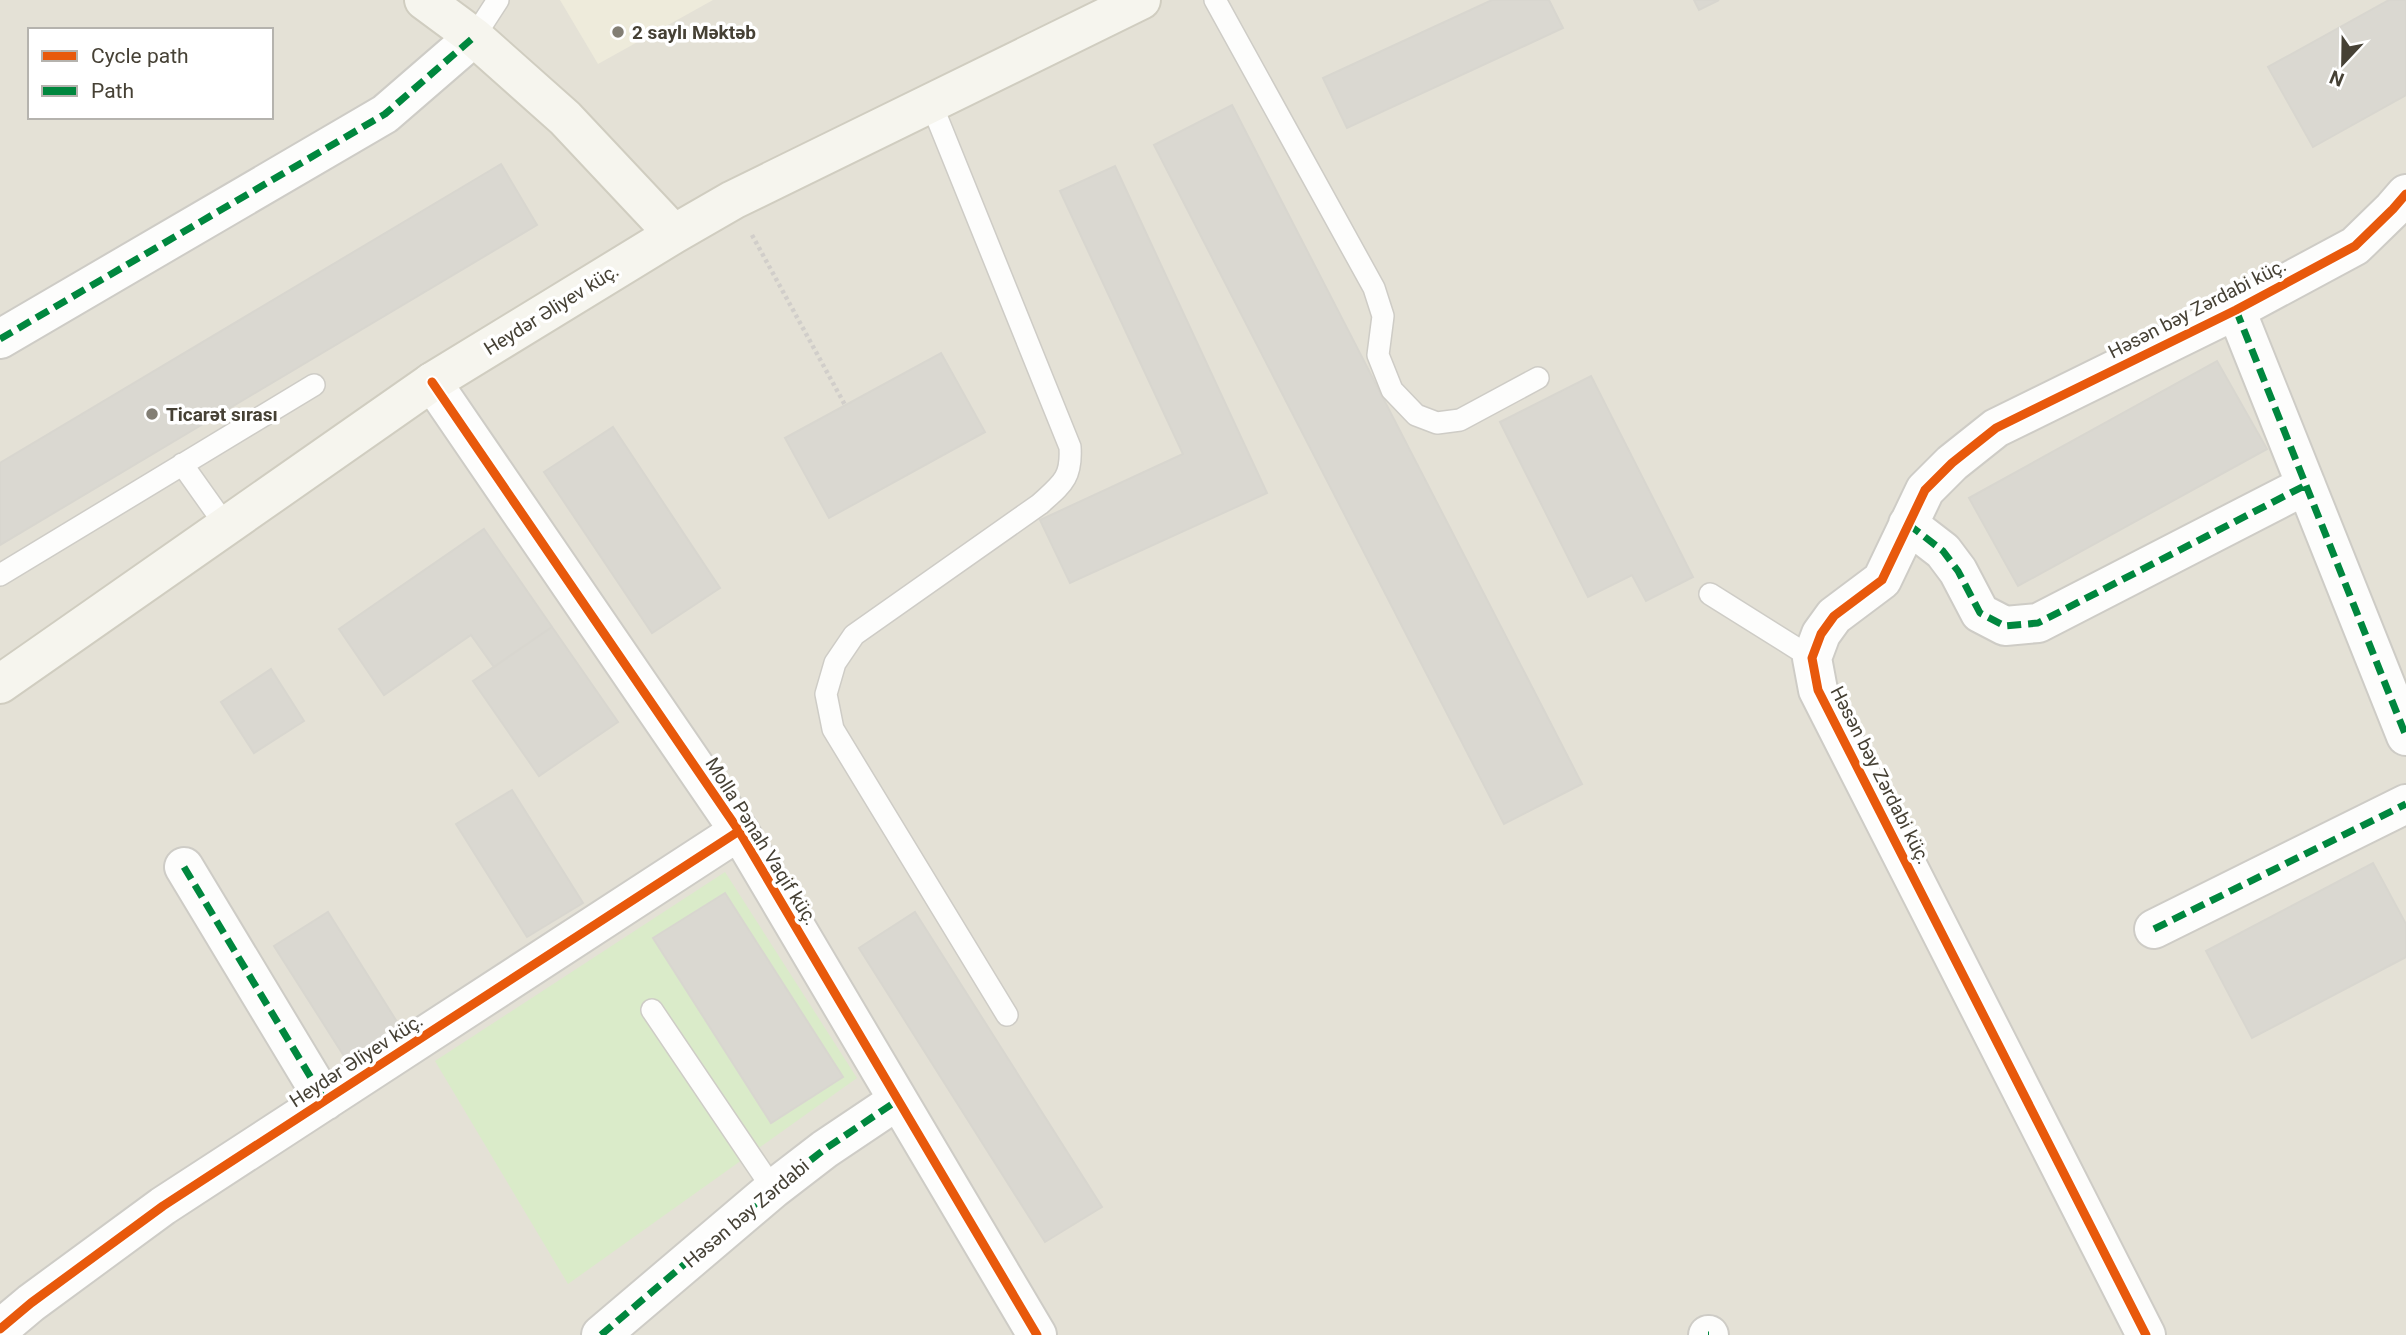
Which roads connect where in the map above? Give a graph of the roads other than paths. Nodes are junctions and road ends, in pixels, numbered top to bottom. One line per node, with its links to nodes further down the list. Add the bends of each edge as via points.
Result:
1 (424, 0): 5 (main road)
2 (498, 0): 5 (lane)
3 (1141, 0): 6 (main road, Heydər Əliyev küç.)
4 (1215, 0): 11 (lane, via 1374,288 1383,316 1378,355 1392,390 1416,415 1437,424 1460,420)
5 (474, 37): 8 (main road, via 565,118); 10 (street, via 385,114)
6 (931, 103): 8 (main road, Heydər Əliyev küç.); 28 (lane, via 1070,447 1072,466 1061,485 1040,505 854,635 835,663 826,694 833,729)
7 (2406, 194): 9 (street, Həsən bəy Zərdabi küç., via 2355,246)
8 (674, 234): 12 (main road, Heydər Əliyev küç.)
9 (2236, 310): 15 (street); 16 (street, Həsən bəy Zərdabi küç., via 1996,428 1925,490)
10 (0, 339)
11 (1538, 378)
12 (432, 382): 17 (main road, Heydər Əliyev küç.); 24 (street, Molla Pənah Vaqif küç.)
13 (314, 385): 14 (lane)
14 (182, 464): 17 (lane); 18 (lane)
15 (2306, 485): 16 (street, via 2038,623 2005,626 1980,613 1943,551); 22 (street)
16 (1908, 524): 20 (street, Həsən bəy Zərdabi küç., via 1882,580 1834,616)
17 (226, 526): 21 (main road, Heydər Əliyev küç.)
18 (0, 575)
19 (1710, 594): 20 (lane)
20 (1812, 657): 35 (street, Həsən bəy Zərdabi küç., via 1818,690)
21 (0, 684)
22 (2406, 736)
23 (2406, 804): 26 (street)
24 (740, 831): 29 (street, Molla Pənah Vaqif küç.); 30 (street, Heydər Əliyev küç.)
25 (184, 867): 30 (street)
26 (2154, 929)
27 (652, 1010): 31 (lane)
28 (1007, 1015)
29 (898, 1100): 31 (street, Həsən bəy Zərdabi); 34 (street, Molla Pənah Vaqif küç.)
30 (325, 1101): 32 (street, Heydər Əliyev küç., via 163,1206)
31 (773, 1189): 33 (street, Həsən bəy Zərdabi)
32 (0, 1329)
33 (601, 1335)
34 (1037, 1335)
35 (2146, 1335)

